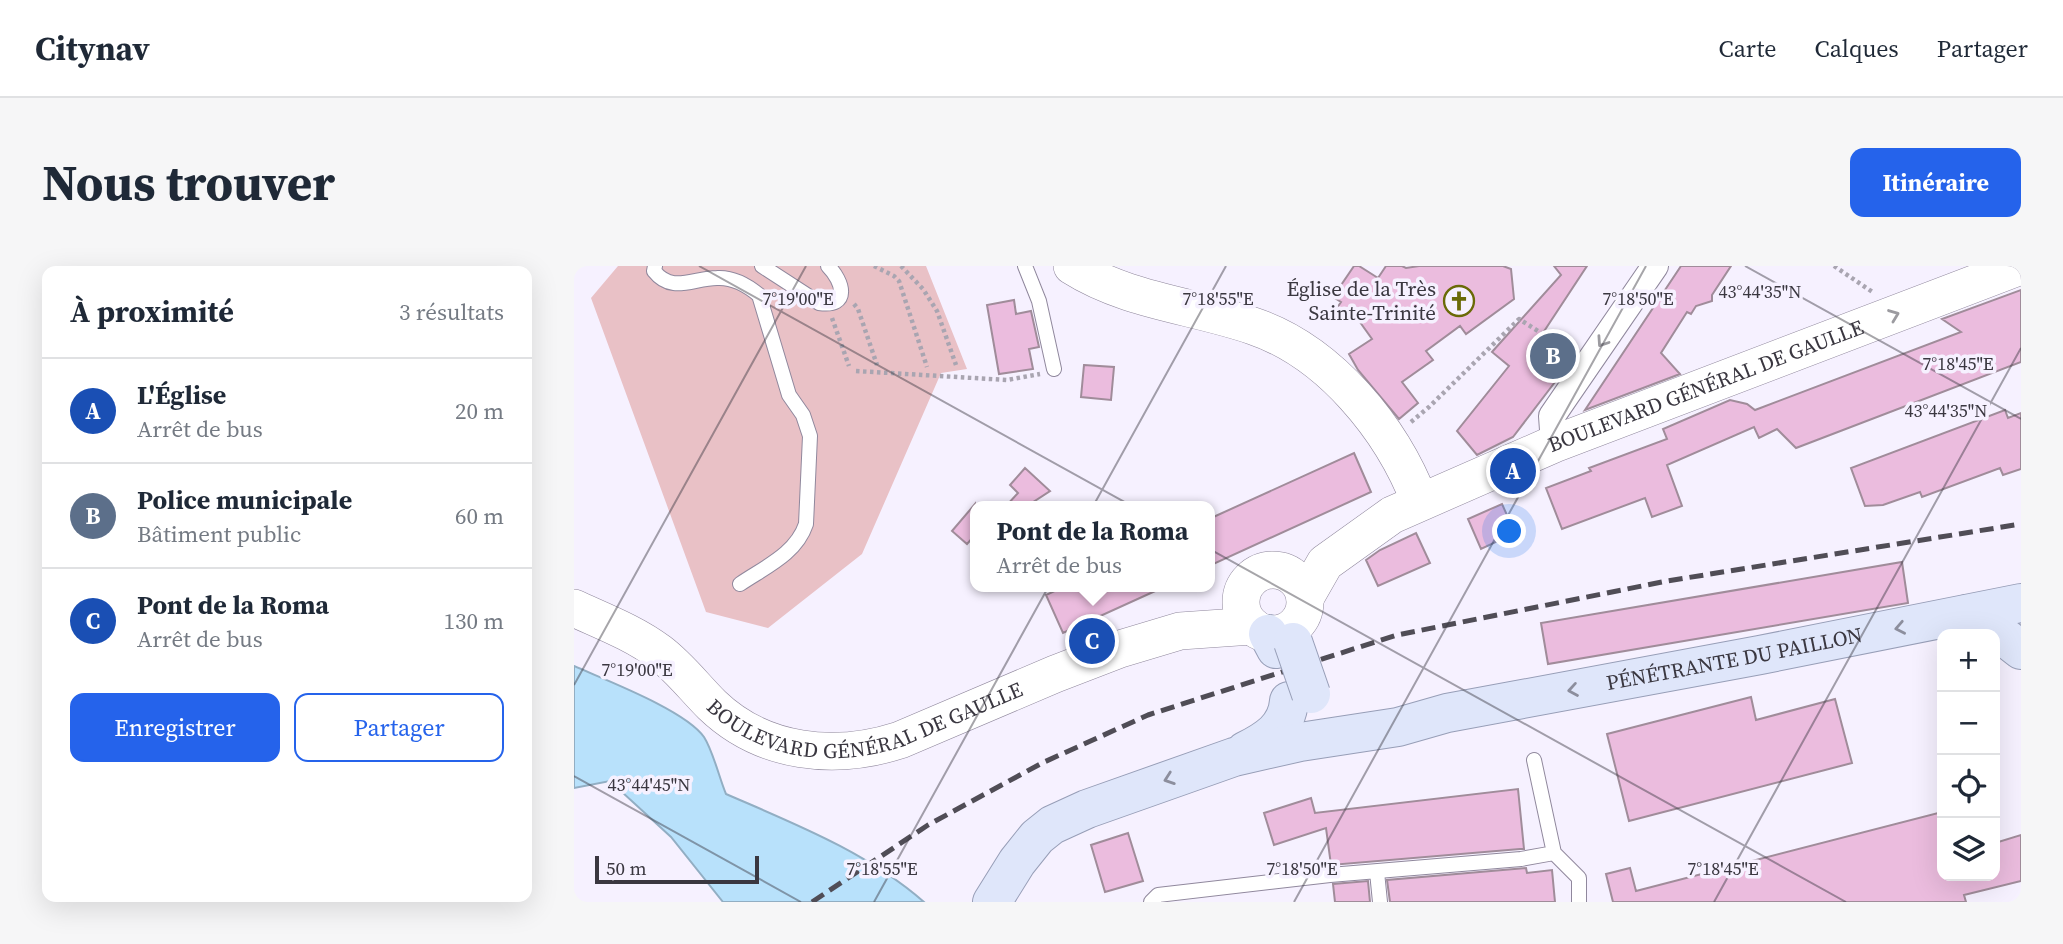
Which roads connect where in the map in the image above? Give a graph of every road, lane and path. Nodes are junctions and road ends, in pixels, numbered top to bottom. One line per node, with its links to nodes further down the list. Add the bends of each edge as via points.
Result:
1 (655, 266): 24 (lane, via 661,281 673,284 719,278 737,281 758,295 789,395 810,436 802,537 792,549)
2 (762, 266): 12 (lane)
3 (828, 266): 11 (lane, via 839,277)
4 (874, 266): 18 (path, via 899,281)
5 (901, 266): 16 (path, via 937,311)
6 (1025, 266): 19 (lane, via 1039,301)
7 (1072, 266): 21 (street, via 1122,292 1252,326 1303,349 1342,382)
8 (1655, 266): 14 (street, one-way to 14)
9 (1835, 266): 13 (path, via 1877,295)
10 (2012, 268): 13 (street, BOULEVARD GÉNÉRAL DE GAULLE, one-way to 10)
11 (842, 291): 12 (lane); 15 (path, via 858,309)
12 (829, 305): 17 (path)
13 (1890, 316): 22 (street, BOULEVARD GÉNÉRAL DE GAULLE)
14 (1588, 362): 21 (path, via 1519,319); 22 (street, via 1552,416)
15 (877, 365)
16 (956, 365)
17 (849, 366)
18 (927, 367)
19 (1054, 369): 20 (path, via 1007,380)
20 (856, 371)
21 (1390, 442): 23 (street, via 1408,470)
22 (1554, 444): 23 (street, BOULEVARD GÉNÉRAL DE GAULLE)
23 (1407, 494): 28 (street, BOULEVARD GÉNÉRAL DE GAULLE, via 1392,515 1325,563)
24 (740, 584)
25 (2021, 603): 27 (main road, PÉNÉTRANTE DU PAILLON)
26 (574, 608): 29 (street, BOULEVARD GÉNÉRAL DE GAULLE, via 656,649 732,723 755,737 827,752 900,740 1055,674)
27 (1967, 614): 30 (main road); 32 (main road, PÉNÉTRANTE DU PAILLON, one-way to 32)
28 (1281, 622): 29 (street, BOULEVARD GÉNÉRAL DE GAULLE); 29 (street, BOULEVARD GÉNÉRAL DE GAULLE, via 1247,620 1241,602 1247,584); 31 (main road)
29 (1180, 631)
30 (2021, 650)
31 (1300, 698): 32 (main road, via 1353,721 1400,713); 33 (main road, via 1279,729)
32 (1447, 713): 33 (main road, via 1398,727)
33 (1234, 757): 37 (main road, one-way to 37, via 1052,825 1024,852)
34 (1534, 760): 35 (lane)
35 (1554, 853): 36 (lane); 40 (lane, via 1579,878)
36 (1377, 872): 38 (lane, via 1158,895); 39 (lane)
37 (992, 902)
38 (1151, 902)
39 (1380, 902)
40 (1579, 902)

